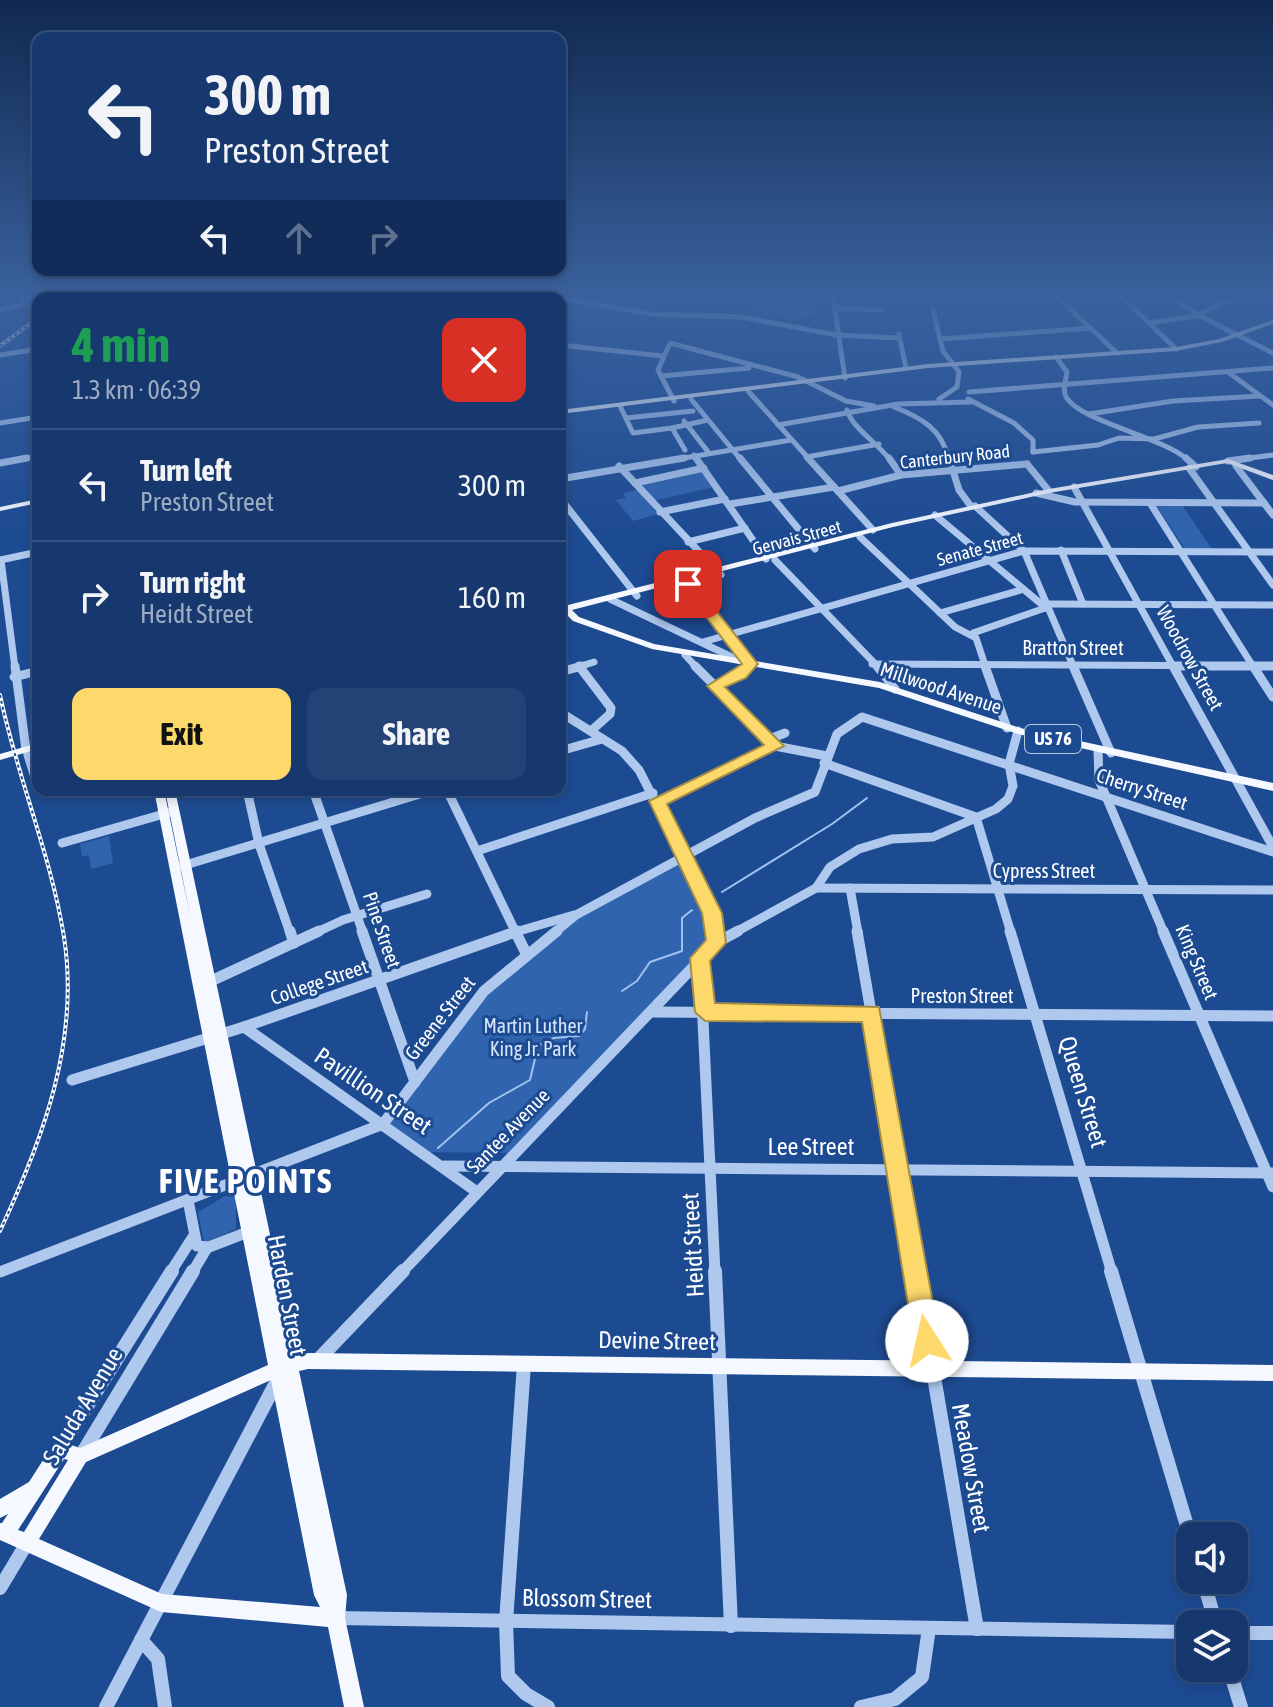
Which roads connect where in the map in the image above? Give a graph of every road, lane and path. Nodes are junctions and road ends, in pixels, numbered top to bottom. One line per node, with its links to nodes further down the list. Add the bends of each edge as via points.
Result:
1 (661, 376): 17 (street)
2 (788, 377): 10 (street)
3 (853, 377): 8 (main road)
4 (958, 377): 11 (street)
5 (1067, 377): 9 (street)
6 (1153, 377): 9 (street)
7 (1234, 377): 14 (street)
8 (845, 378): 10 (main road)
9 (1066, 382): 13 (street); 28 (street, via 1068,400)
10 (808, 383): 12 (main road); 18 (street)
11 (957, 387): 13 (street); 16 (street)
12 (748, 391): 15 (main road); 36 (street)
13 (969, 392): 19 (street)
14 (1260, 396): 20 (street); 28 (street, via 1173,401)
15 (691, 399): 17 (main road); 32 (street)
16 (936, 400): 19 (street); 23 (street)
17 (674, 401): 21 (main road)
18 (846, 401): 22 (street); 27 (street)
19 (971, 402): 40 (street, via 1014,423)
20 (1273, 405)
21 (620, 406): 24 (main road); 31 (street)
22 (874, 406): 23 (street); 27 (street)
23 (891, 406): 58 (street, via 940,434)
24 (566, 411)
25 (693, 411): 26 (street)
26 (678, 413): 29 (street); 35 (street)
27 (845, 413): 36 (street); 41 (street)
28 (1089, 414): 38 (street)
29 (658, 415): 31 (street); 37 (street)
30 (32, 418): 33 (street)
31 (626, 418): 37 (street, via 633,433)
32 (708, 420): 35 (street); 44 (street)
33 (0, 423)
34 (1259, 423): 38 (street, Canterbury Road, via 1198,427)
35 (687, 425): 37 (street); 46 (street)
36 (778, 425): 39 (street)
37 (672, 428): 43 (street)
38 (1154, 439): 42 (street, Canterbury Road, via 1119,438); 56 (street, via 1176,449)
39 (791, 440): 44 (street); 50 (street)
40 (1033, 440): 42 (street); 45 (street)
41 (879, 444): 50 (street); 54 (street)
42 (1063, 448): 45 (street, Canterbury Road)
43 (685, 450)
44 (732, 450): 46 (street); 68 (street)
45 (1033, 452): 53 (street, Canterbury Road)
46 (709, 453): 47 (street)
47 (694, 455): 55 (street); 57 (street)
48 (1273, 455): 52 (street, Gervais Street)
49 (32, 457): 51 (street)
50 (806, 457): 65 (street)
51 (0, 463)
52 (1232, 463): 56 (main road, Gervais Street); 61 (main road); 74 (street)
53 (1027, 464): 58 (street, Canterbury Road); 66 (street)
54 (891, 465): 59 (street); 62 (street)
55 (619, 466): 60 (street); 63 (street)
56 (1192, 467): 64 (main road, Gervais Street); 73 (street)
57 (704, 468): 63 (street); 70 (street)
58 (954, 468): 59 (street, Canterbury Road); 75 (street, via 956,488)
59 (901, 475): 62 (street, Canterbury Road)
60 (566, 478)
61 (1273, 478)
62 (888, 479): 65 (street, Canterbury Road)
63 (635, 483): 78 (street)
64 (1074, 487): 66 (main road, Gervais Street); 71 (street, Woodrow Street)
65 (836, 489): 68 (street, Canterbury Road); 83 (street)
66 (1049, 491): 67 (main road, Gervais Street)
67 (1036, 493): 71 (street); 75 (main road, Gervais Street)
68 (773, 498): 70 (street, Canterbury Road); 86 (street)
69 (32, 502): 77 (main road)
70 (727, 502): 78 (street, Canterbury Road); 82 (street)
71 (1083, 502): 72 (street); 89 (street, Woodrow Street)
72 (1150, 503): 73 (street); 90 (street)
73 (1214, 503): 74 (street); 91 (street)
74 (1264, 503): 80 (street)
75 (973, 505): 79 (main road, Gervais Street); 88 (street)
76 (566, 506): 102 (street)
77 (0, 509)
78 (660, 512): 85 (street)
79 (935, 515): 81 (main road, Gervais Street); 96 (street)
80 (1273, 515)
81 (903, 523): 83 (main road, Gervais Street); 84 (main road, Gervais Street)
82 (745, 528): 85 (street); 95 (street)
83 (873, 530): 86 (main road, Gervais Street)
84 (860, 537): 86 (main road, Gervais Street); 99 (street)
85 (688, 542): 97 (street)
86 (813, 548): 95 (main road, Gervais Street)
87 (1061, 550): 88 (street, Senate Street); 89 (street, Senate Street); 104 (street)
88 (1024, 551): 96 (street, Senate Street); 108 (street)
89 (1110, 551): 90 (street, Senate Street); 105 (street, Woodrow Street)
90 (1181, 551): 91 (street, Senate Street); 106 (street)
91 (1249, 552): 92 (street, Senate Street); 100 (street)
92 (1273, 552)
93 (32, 553): 94 (street)
94 (0, 560): 128 (street)
95 (771, 560): 97 (main road, Gervais Street); 110 (street)
96 (989, 562): 99 (street, Senate Street); 101 (street)
97 (719, 573): 98 (main road, Gervais Street); 102 (main road, Gervais Street)
98 (688, 584): 102 (main road, Gervais Street); 114 (street)
99 (910, 585): 110 (street, Senate Street); 112 (street)
100 (1273, 585)
101 (1021, 590): 108 (street); 112 (street)
102 (636, 595): 103 (main road, Gervais Street)
103 (613, 600): 109 (main road, Gervais Street); 115 (street)
104 (1083, 604): 105 (street); 108 (street)
105 (1139, 605): 106 (street); 122 (street, Woodrow Street)
106 (1215, 605): 107 (street); 124 (street)
107 (1273, 605)
108 (1047, 606): 113 (street); 121 (street)
109 (566, 609)
110 (823, 610): 114 (street, Senate Street); 119 (street)
111 (566, 612): 116 (main road, Millwood Avenue / US 76)
112 (940, 613): 113 (street, via 955,627)
113 (973, 633): 120 (street)
114 (730, 635): 115 (street, Senate Street); 118 (street)
115 (703, 642): 118 (street)
116 (685, 655): 118 (main road, Millwood Avenue / US 76); 129 (street)
117 (594, 662): 123 (street)
118 (751, 664): 129 (street); 130 (main road, Millwood Avenue / US 76)
119 (872, 664): 120 (street, Bratton Street); 130 (street)
120 (986, 664): 121 (street, Bratton Street); 135 (street)
121 (1074, 665): 122 (street, Bratton Street); 142 (street)
122 (1173, 665): 124 (street, Bratton Street); 146 (street, Woodrow Street)
123 (579, 666): 126 (street); 134 (street, via 611,708)
124 (1253, 666): 125 (street, Bratton Street); 131 (street)
125 (1273, 666)
126 (566, 670)
127 (32, 672): 128 (street)
128 (14, 677): 141 (street)
129 (715, 686): 138 (street)
130 (895, 689): 135 (main road, Millwood Avenue / US 76)
131 (1273, 697)
132 (566, 715): 134 (street)
133 (862, 717): 144 (street, Greene Street, via 837,734); 145 (street, Cherry Street)
134 (592, 730): 137 (street)
135 (1013, 730): 140 (main road, Millwood Avenue / US 76); 145 (street)
136 (785, 733): 138 (street)
137 (602, 739): 139 (street); 155 (street, via 622,751)
138 (771, 743): 144 (street); 155 (street)
139 (566, 749)
140 (1098, 750): 142 (main road, Millwood Avenue / US 76); 154 (street, King Street)
141 (32, 751): 143 (main road)
142 (1111, 753): 146 (main road, Millwood Avenue / US 76)
143 (0, 760)
144 (826, 760): 157 (street); 163 (street, Greene Street, via 815,792)
145 (1009, 764): 154 (street, Cherry Street); 157 (street, via 1013,786 1008,799)
146 (1236, 780): 147 (main road, Millwood Avenue / US 76); 161 (street, Woodrow Street)
147 (1273, 787)
148 (162, 796): 156 (main road, Harden Street)
149 (170, 796): 156 (main road, Harden Street)
150 (248, 796): 160 (street)
151 (315, 796): 158 (street, Pine Street)
152 (414, 796): 158 (street)
153 (450, 796): 162 (street)
154 (1105, 796): 161 (street, Cherry Street); 170 (street, King Street)
155 (655, 797): 162 (street); 163 (street)
156 (169, 813): 159 (street); 164 (main road, Harden Street)
157 (976, 817): 165 (street, via 933,837 892,839 859,849); 169 (street, Queen Street)
158 (325, 825): 160 (street); 173 (street, Pine Street)
159 (62, 843)
160 (259, 844): 164 (street); 176 (street)
161 (1273, 849)
162 (477, 851): 175 (street)
163 (684, 857): 174 (street, Greene Street); 177 (street, via 712,913)
164 (180, 866): 181 (main road, Harden Street); 189 (main road, Harden Street)
165 (824, 873): 166 (street); 167 (street)
166 (816, 888): 167 (street, Cypress Street); 177 (street, Santee Avenue)
167 (835, 888): 168 (street, Cypress Street)
168 (850, 888): 169 (street, Cypress Street); 184 (street, Meadow Street)
169 (998, 889): 170 (street, Cypress Street); 185 (street, Queen Street)
170 (1147, 890): 171 (street, Cypress Street); 186 (street, King Street)
171 (1273, 890)
172 (427, 894): 173 (street)
173 (357, 914): 176 (street); 180 (street, Pine Street)
174 (576, 915): 175 (street, College Street); 178 (street, Greene Street)
175 (516, 932): 178 (street); 180 (street, College Street)
176 (294, 943): 181 (street)
177 (716, 943): 179 (street, Santee Avenue)
178 (527, 955): 191 (street, Greene Street, via 484,991)
179 (700, 958): 182 (street, Santee Avenue); 183 (street, Heidt Street)
180 (380, 979): 188 (street, College Street); 191 (street, Pine Street)
181 (211, 981): 189 (main road, Harden Street)
182 (651, 1012): 183 (street, Preston Street); 194 (street, Santee Avenue)
183 (705, 1012): 184 (street, Preston Street); 195 (street, Heidt Street)
184 (871, 1013): 185 (street, Preston Street); 196 (street, Meadow Street)
185 (1035, 1014): 186 (street, Preston Street); 197 (street, Queen Street)
186 (1200, 1016): 187 (street, Preston Street); 198 (street, King Street)
187 (1273, 1016)
188 (244, 1027): 189 (street, College Street); 192 (street, Pavillion Street)
189 (216, 1034): 190 (street, College Street); 199 (main road, Harden Street)
190 (72, 1080)
191 (415, 1082): 192 (street, Greene Street)
192 (383, 1124): 193 (street, Pavillion Street); 199 (street)
193 (444, 1166): 194 (street, Lee Street); 201 (street, Pavillion Street)
194 (502, 1167): 195 (street, Lee Street); 201 (street, Santee Avenue)
195 (712, 1168): 196 (street, Lee Street); 209 (street, Heidt Street)
196 (898, 1170): 197 (street, Lee Street); 210 (street, Meadow Street)
197 (1082, 1171): 198 (street, Lee Street); 212 (street, Queen Street)
198 (1270, 1172): 200 (street, King Street)
199 (246, 1177): 202 (street); 203 (main road, Harden Street); 211 (main road, Harden Street)
200 (1273, 1187)
201 (477, 1192): 207 (street, Santee Avenue)
202 (188, 1200): 204 (street); 206 (street)
203 (248, 1232): 205 (street); 211 (main road, Harden Street)
204 (193, 1237): 205 (street, via 197,1246); 214 (street, Saluda Avenue)
205 (207, 1248): 215 (street, Saluda Avenue)
206 (0, 1272)
207 (316, 1362): 208 (main road, Devine Street); 211 (main road, Devine Street)
208 (524, 1364): 209 (main road, Devine Street); 224 (street)
209 (721, 1366): 210 (main road, Devine Street); 225 (street, Heidt Street)
210 (932, 1370): 212 (main road, Devine Street); 227 (street, Meadow Street)
211 (281, 1371): 215 (main road, Devine Street); 222 (street); 223 (main road, Harden Street, via 323,1595)
212 (1141, 1372): 213 (main road, Devine Street); 218 (street, Queen Street)
213 (1273, 1373)
214 (60, 1449): 215 (main road); 216 (main road, Saluda Avenue)
215 (80, 1456): 220 (main road, Saluda Avenue)
216 (39, 1481): 217 (main road); 219 (main road, Saluda Avenue)
217 (0, 1509)
218 (1186, 1522)
219 (2, 1535): 220 (main road, Blossom Street)
220 (27, 1543): 221 (street, Saluda Avenue); 222 (main road, Blossom Street)
221 (0, 1588)
222 (161, 1603): 223 (main road, Blossom Street); 231 (street)
223 (336, 1618): 224 (street, Blossom Street); 235 (main road, Harden Street)
224 (506, 1622): 225 (street, Blossom Street); 236 (street, via 508,1676)
225 (731, 1626): 226 (street, Blossom Street)
226 (929, 1628): 227 (street, Blossom Street); 237 (street, via 922,1677 895,1699)
227 (977, 1629): 228 (street, Blossom Street)
228 (1176, 1632)
229 (1248, 1633): 230 (street)
230 (1273, 1633)
231 (141, 1640): 233 (street); 234 (street, via 158,1659)
232 (1233, 1682): 238 (street)
233 (106, 1707)
234 (165, 1707)
235 (354, 1707)
236 (548, 1707)
237 (861, 1707)
238 (1241, 1707)

